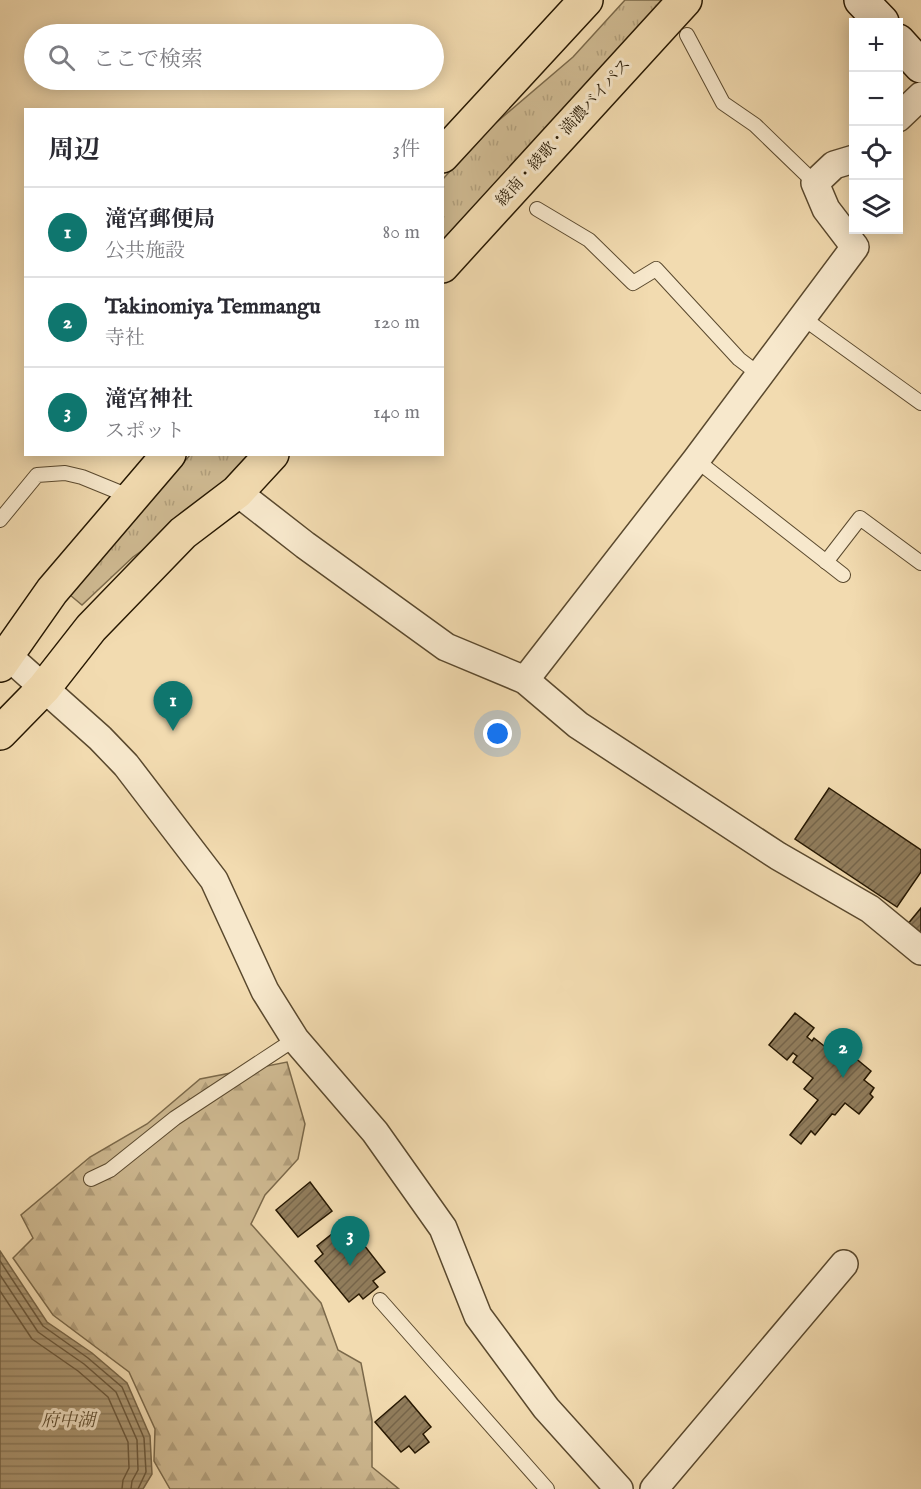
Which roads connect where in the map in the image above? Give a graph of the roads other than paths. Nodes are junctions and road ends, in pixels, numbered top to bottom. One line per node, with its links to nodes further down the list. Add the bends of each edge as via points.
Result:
1 (585, 0): 10 (highway)
2 (685, 0): 14 (highway, 綾南・綾歌・満濃バイパス)
3 (861, 0): 4 (main road)
4 (878, 18)
5 (687, 35): 12 (lane, via 723,103 755,125)
6 (903, 46): 7 (main road)
7 (921, 66)
8 (921, 96): 9 (street)
9 (903, 113)
10 (444, 154)
11 (849, 160): 12 (street, via 834,165)
12 (815, 183): 15 (street, via 826,209 855,247)
13 (537, 209): 16 (lane, via 589,240 633,283 656,269 739,359)
14 (444, 264)
15 (803, 318): 16 (street); 17 (lane)
16 (760, 375): 20 (street)
17 (921, 403)
18 (167, 456): 22 (highway)
19 (270, 456): 21 (highway)
20 (696, 460): 24 (lane); 28 (street)
21 (237, 492): 28 (street, via 446,647); 29 (highway, via 183,533 91,628)
22 (132, 498): 23 (lane, via 64,472 37,475); 27 (highway, via 52,591)
23 (0, 520)
24 (826, 562): 25 (lane, via 860,518); 26 (lane)
25 (921, 563)
26 (843, 575)
27 (3, 656): 29 (street)
28 (525, 680): 31 (street, via 578,725 778,856 870,909)
29 (44, 688): 30 (highway); 32 (street, via 126,765 214,880 265,992)
30 (0, 733)
31 (921, 951)
32 (295, 1039): 33 (lane, via 175,1118 110,1170); 37 (street, via 375,1132 443,1228 478,1316 546,1408)
33 (91, 1179)
34 (844, 1264): 38 (street)
35 (380, 1300): 36 (lane)
36 (547, 1489)
37 (619, 1489)
38 (654, 1489)

